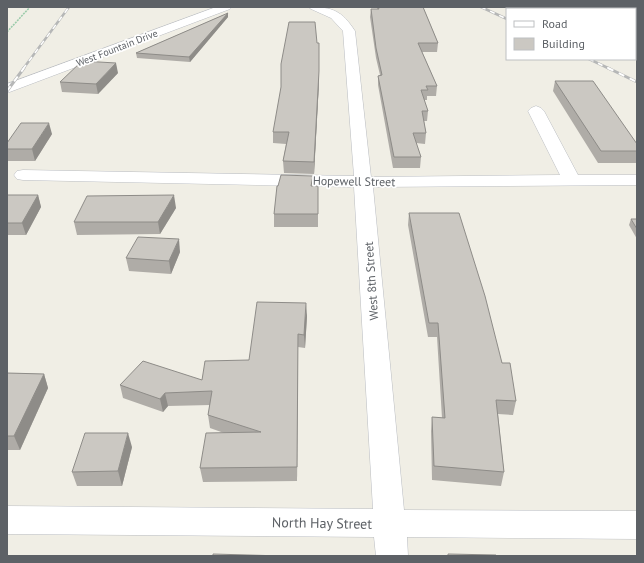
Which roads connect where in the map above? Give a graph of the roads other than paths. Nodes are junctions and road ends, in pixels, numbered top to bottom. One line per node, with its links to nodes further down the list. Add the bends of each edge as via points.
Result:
1 (226, 7): 3 (street, West Fountain Drive)
2 (330, 10): 7 (street, West 8th Street, via 349,31)
3 (7, 89)
4 (536, 111): 8 (street)
5 (23, 176): 7 (street, Hopewell Street)
6 (637, 180): 8 (street, Hopewell Street)
7 (363, 182): 8 (street, Hopewell Street); 10 (street, West 8th Street)
8 (572, 182)
9 (7, 520): 10 (street, North Hay Street)
10 (390, 524): 11 (street, North Hay Street); 12 (street, West 8th Street)
11 (637, 526)
12 (392, 556)

